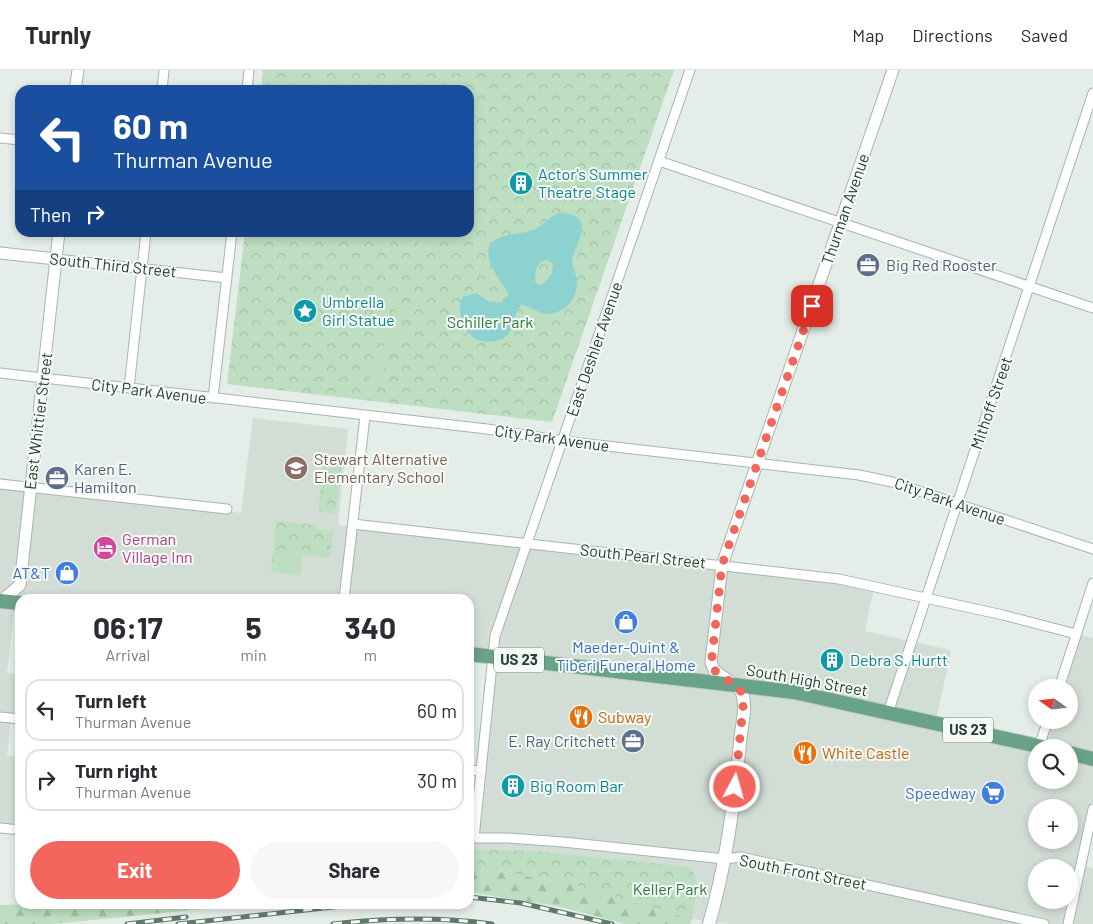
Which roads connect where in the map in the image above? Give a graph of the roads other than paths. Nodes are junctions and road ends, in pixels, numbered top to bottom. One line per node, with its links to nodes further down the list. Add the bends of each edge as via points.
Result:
1 (78, 70): 6 (street)
2 (164, 70): 7 (street)
3 (250, 70): 8 (street)
4 (690, 70): 12 (street, East Deshler Avenue)
5 (893, 70): 13 (street, Thurman Avenue)
6 (76, 85)
7 (162, 85)
8 (248, 85)
9 (1093, 93): 21 (street, Mithoff Street)
10 (0, 138): 11 (street)
11 (15, 140)
12 (659, 161): 13 (street); 28 (street, East Deshler Avenue)
13 (840, 223): 21 (street); 29 (street, Thurman Avenue)
14 (58, 237): 18 (street, East Whittier Street)
15 (145, 237): 19 (street)
16 (231, 237): 20 (street)
17 (0, 253): 18 (street, South Third Street)
18 (56, 259): 19 (street, South Third Street); 24 (street, East Whittier Street)
19 (142, 269): 20 (street, South Third Street); 25 (street)
20 (227, 278): 26 (street)
21 (1030, 288): 22 (street); 32 (street, Mithoff Street)
22 (1093, 308)
23 (0, 373): 24 (street, City Park Avenue)
24 (42, 378): 25 (street, City Park Avenue); 31 (street, East Whittier Street)
25 (129, 388): 26 (street, City Park Avenue)
26 (214, 398): 27 (street, City Park Avenue)
27 (365, 416): 28 (street, City Park Avenue); 34 (street)
28 (563, 441): 29 (street, City Park Avenue); 35 (street, East Deshler Avenue)
29 (758, 463): 32 (street, City Park Avenue, via 882,479); 37 (street, Thurman Avenue)
30 (0, 484): 31 (street)
31 (30, 487): 33 (street); 41 (street, East Whittier Street, via 19,586)
32 (957, 504): 36 (street, City Park Avenue); 40 (street, Mithoff Street)
33 (227, 509)
34 (353, 524): 35 (street, South Pearl Street); 39 (street)
35 (527, 543): 37 (street, South Pearl Street); 45 (street, East Deshler Avenue, via 495,636)
36 (1093, 549)
37 (722, 565): 40 (street, South Pearl Street, via 839,579); 47 (street, Thurman Avenue, via 711,662 714,670)
38 (1093, 583): 43 (street)
39 (345, 594)
40 (926, 598): 43 (street, South Pearl Street); 48 (street, Mithoff Street)
41 (0, 602): 42 (main road)
42 (15, 603)
43 (1076, 634): 46 (street)
44 (474, 655): 45 (main road, South High Street / US 23)
45 (493, 657): 47 (main road, South High Street / US 23); 55 (street, East Deshler Avenue)
46 (1062, 679)
47 (733, 684): 48 (main road, South High Street / US 23, via 794,692); 61 (main road, via 741,690 744,705)
48 (888, 713): 51 (main road, South High Street / US 23)
49 (0, 717): 50 (street)
50 (15, 718)
51 (1028, 744)
52 (1078, 755): 53 (main road)
53 (1093, 759)
54 (474, 770): 55 (street)
55 (481, 771): 57 (street, East Deshler Avenue)
56 (1093, 809): 64 (street)
57 (474, 818)
58 (0, 828): 59 (street)
59 (15, 830)
60 (474, 838): 61 (street, South Front Street, via 555,841)
61 (724, 859): 62 (main road); 63 (street, South Front Street, via 741,857)
62 (710, 921)
63 (1044, 924)
64 (1068, 924)

